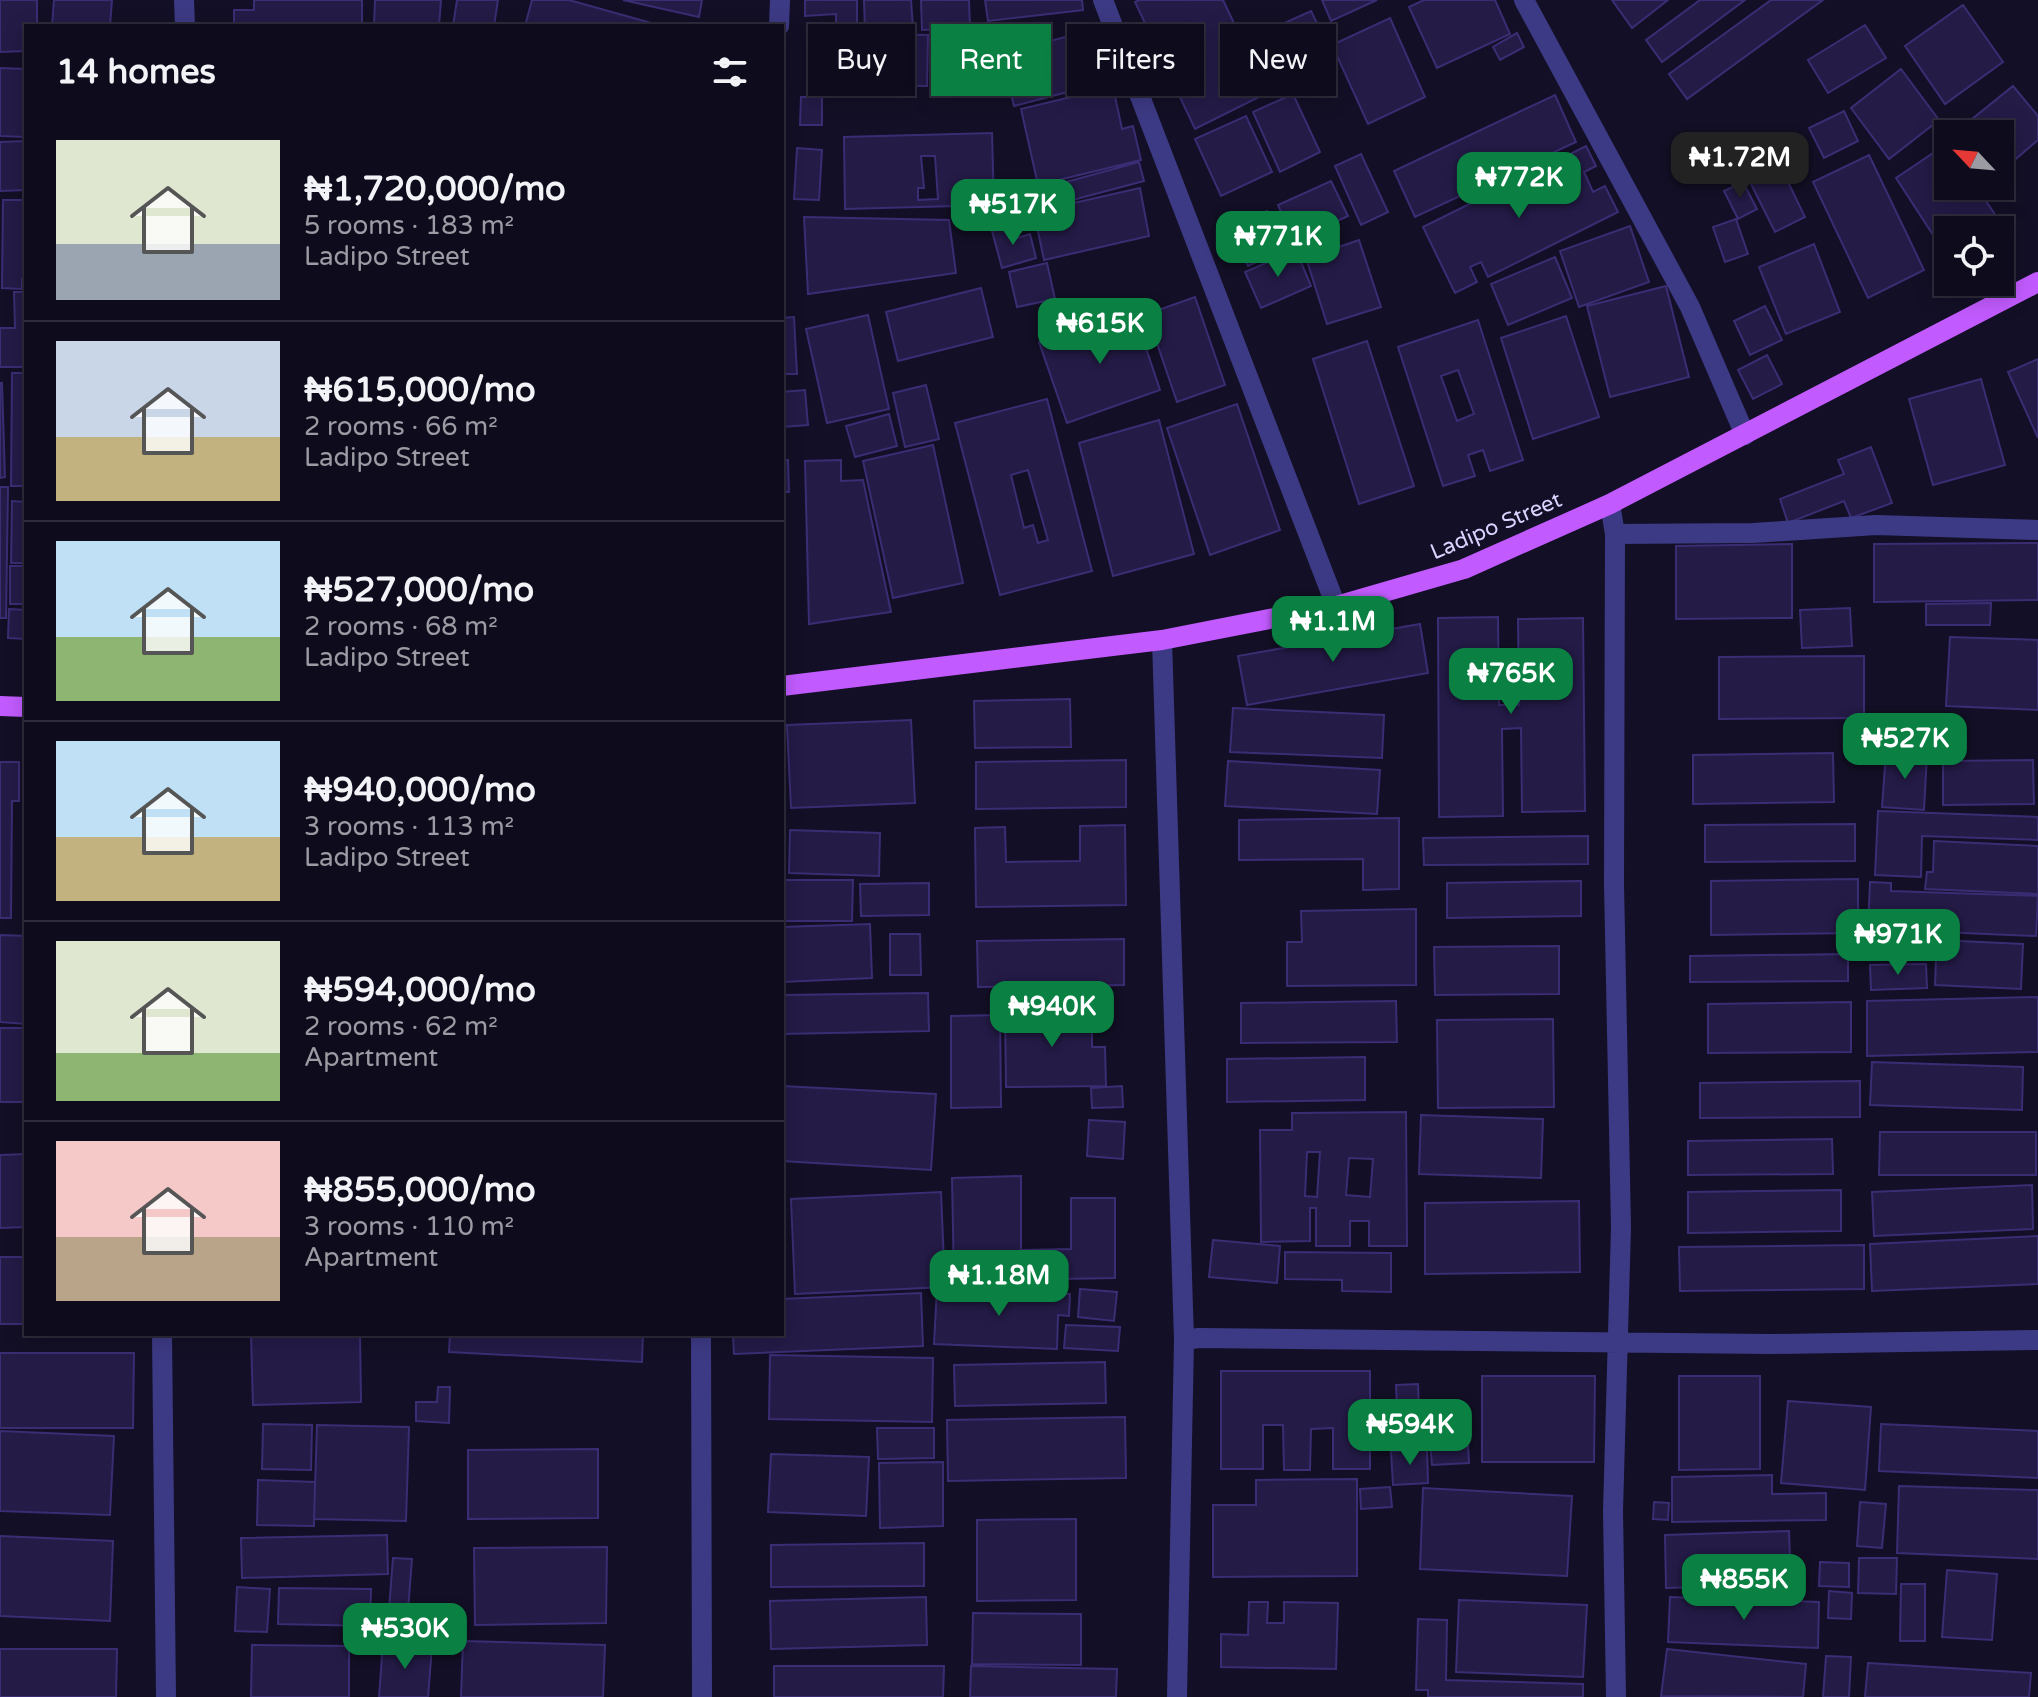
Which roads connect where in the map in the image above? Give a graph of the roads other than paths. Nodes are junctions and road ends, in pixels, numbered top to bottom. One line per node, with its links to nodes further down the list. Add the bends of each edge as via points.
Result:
1 (184, 0): 5 (street)
2 (780, 0): 6 (street)
3 (1103, 0): 12 (street)
4 (1524, 0): 8 (street, via 1690,307)
5 (185, 24)
6 (779, 24)
7 (2038, 282): 8 (main road, Ladipo Street)
8 (1745, 435): 9 (main road, Ladipo Street)
9 (1610, 504): 11 (street); 12 (main road, Ladipo Street, via 1464,569)
10 (2038, 530): 11 (street, via 1876,525)
11 (1615, 534): 21 (street)
12 (1336, 606): 13 (main road, Ladipo Street)
13 (1162, 640): 14 (main road, Ladipo Street); 19 (street)
14 (784, 686)
15 (0, 706): 16 (main road)
16 (24, 707)
17 (162, 1336): 22 (street)
18 (701, 1336): 23 (street)
19 (1184, 1340): 21 (street); 24 (street)
20 (2038, 1340): 21 (street)
21 (1618, 1342): 25 (street, via 1613,1511)
22 (166, 1697)
23 (702, 1697)
24 (1177, 1697)
25 (1616, 1697)

